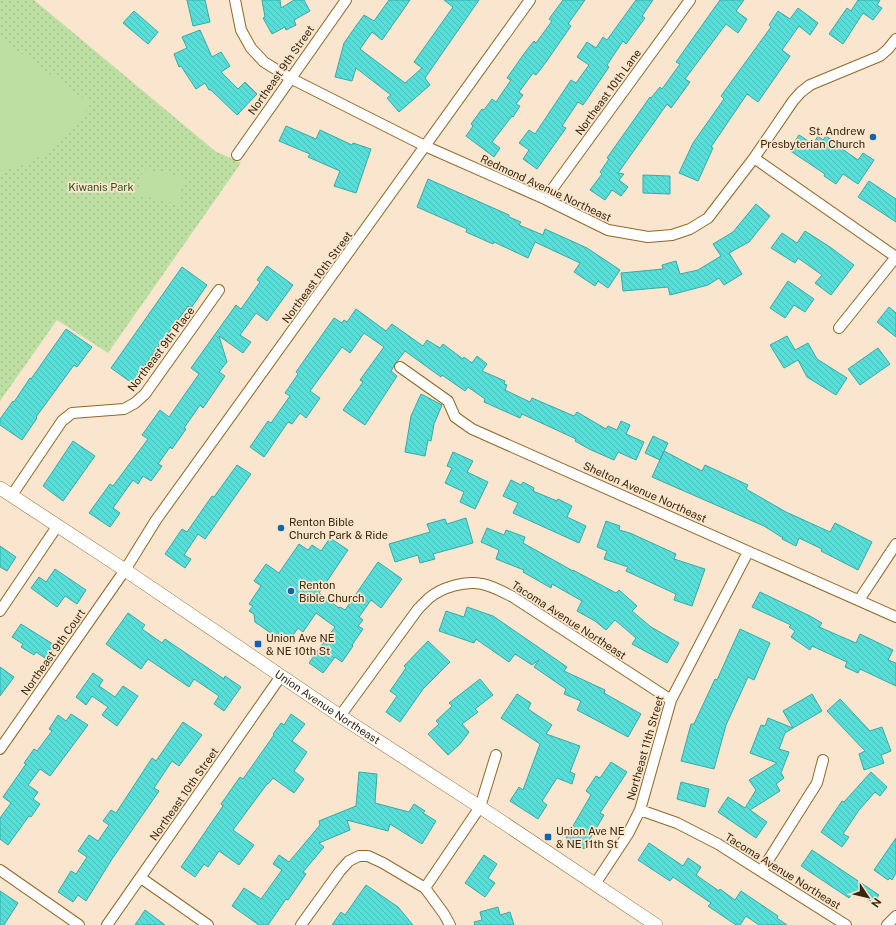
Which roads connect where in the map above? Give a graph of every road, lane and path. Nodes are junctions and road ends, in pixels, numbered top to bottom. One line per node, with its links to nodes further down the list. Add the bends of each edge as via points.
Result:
1 (235, 0): 6 (street, Redmond Avenue Northeast, via 241,30 252,48 264,62)
2 (346, 0): 6 (street, Northeast 9th Street)
3 (530, 0): 7 (street, Northeast 10th Street)
4 (690, 0): 10 (street, Northeast 10th Lane)
5 (896, 39): 9 (street, Redmond Avenue Northeast, via 880,56 822,79 800,92)
6 (290, 78): 7 (street, Redmond Avenue Northeast); 8 (street, Northeast 9th Street)
7 (425, 146): 10 (street, Redmond Avenue Northeast); 20 (street, Northeast 10th Street, via 156,520)
8 (236, 155)
9 (754, 158): 10 (street, Redmond Avenue Northeast, via 708,218 690,229 672,235 648,237 608,230); 11 (street)
10 (545, 199)
11 (896, 257): 13 (street)
12 (219, 290): 16 (street, Northeast 9th Place, via 145,394 124,409 72,413 62,421)
13 (839, 328)
14 (400, 367): 19 (street, Shelton Avenue Northeast, via 448,401 455,417 472,429)
15 (0, 488): 16 (street, Union Avenue Northeast)
16 (12, 495): 17 (street, Union Avenue Northeast)
17 (58, 526): 20 (street, Union Avenue Northeast); 22 (street)
18 (896, 544): 21 (street)
19 (748, 552): 21 (street, Shelton Avenue Northeast); 25 (street, Northeast 11th Street)
20 (126, 570): 24 (street, Union Avenue Northeast); 27 (street, Northeast 9th Court)
21 (859, 600): 23 (street, Shelton Avenue Northeast)
22 (0, 611)
23 (896, 617)
24 (281, 676): 26 (street, Union Avenue Northeast); 34 (street, Northeast 10th Street)
25 (671, 700): 26 (street, Tacoma Avenue Northeast, via 513,597 481,583 465,583 445,589 429,598 418,609); 31 (street, Northeast 11th Street)
26 (340, 716): 30 (street, Union Avenue Northeast)
27 (0, 749)
28 (496, 756): 30 (street)
29 (823, 760): 33 (street, via 817,783)
30 (480, 807): 35 (street, Union Avenue Northeast); 36 (street)
31 (640, 810): 33 (street, Tacoma Avenue Northeast, via 699,833); 35 (street, Northeast 11th Street, via 628,834)
32 (0, 870): 38 (street)
33 (762, 870): 44 (street, Tacoma Avenue Northeast)
34 (141, 878): 39 (street, Northeast 10th Street); 40 (street)
35 (595, 884): 43 (street, Union Avenue Northeast)
36 (424, 888): 41 (street, via 383,863 368,856 358,856 340,871); 42 (street)
37 (896, 916): 45 (street)
38 (79, 925)
39 (107, 925)
40 (208, 925)
41 (301, 925)
42 (450, 925)
43 (656, 925)
44 (846, 925)
45 (887, 925)

